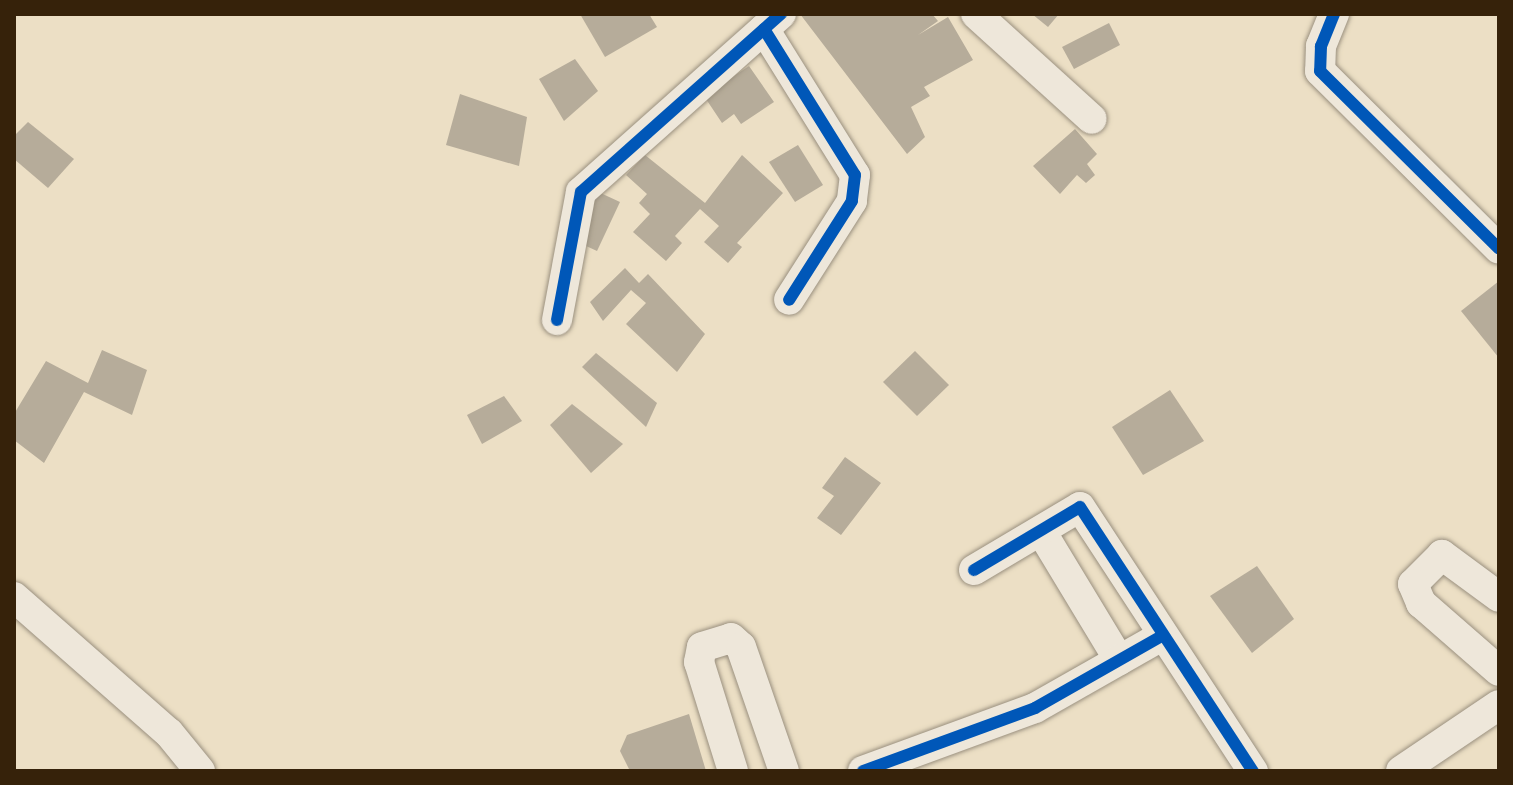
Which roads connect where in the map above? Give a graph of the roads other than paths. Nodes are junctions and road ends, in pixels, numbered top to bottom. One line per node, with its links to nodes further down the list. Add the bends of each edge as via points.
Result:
1 (976, 14): 4 (street)
2 (1334, 14): 5 (street, via 1321,46 1320,71)
3 (772, 22): 6 (street, via 855,175 852,201); 7 (street, via 581,192)
4 (1092, 119)
5 (1499, 249)
6 (789, 300)
7 (557, 320)
8 (1041, 531): 9 (street); 12 (street, via 1080,507); 13 (street)
9 (974, 570)
10 (14, 597): 16 (street, via 169,733)
11 (1499, 597): 14 (street, via 1442,555 1413,584 1421,603)
12 (1162, 636): 13 (street); 20 (street)
13 (1119, 660): 19 (street, via 1035,708)
14 (1499, 671)
15 (1499, 705): 21 (street)
16 (200, 771)
17 (733, 771): 18 (street, via 699,662 702,647 731,638 741,647)
18 (784, 771)
19 (863, 771)
20 (1253, 771)
21 (1401, 771)

